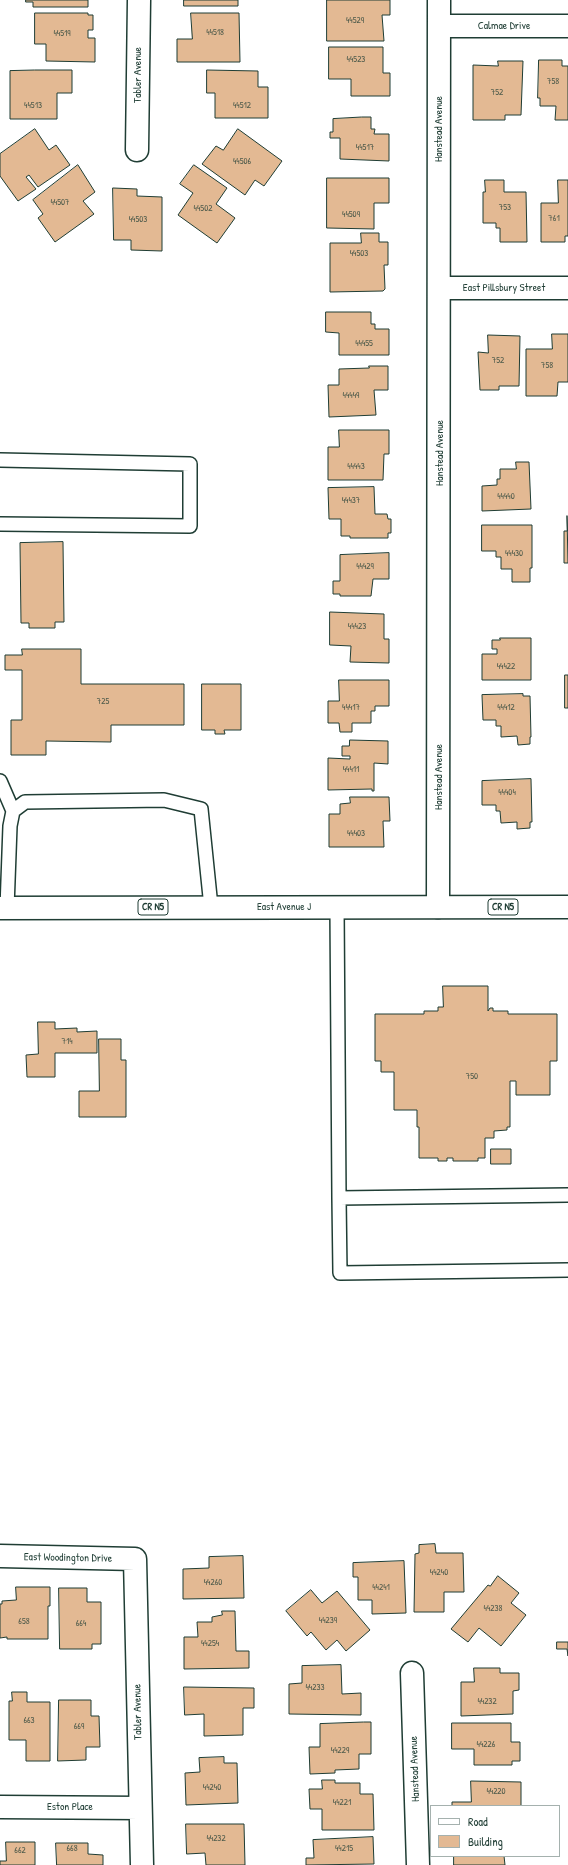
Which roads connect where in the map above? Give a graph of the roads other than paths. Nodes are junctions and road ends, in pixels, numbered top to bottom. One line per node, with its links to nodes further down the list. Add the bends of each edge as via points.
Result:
1 (139, 0): 5 (street, Tabler Avenue)
2 (439, 0): 3 (street, Hanstead Avenue)
3 (439, 26): 4 (street, Calmae Drive); 6 (street, Hanstead Avenue)
4 (568, 26)
5 (137, 150)
6 (440, 288): 7 (street, East Pillsbury Street); 14 (street, Hanstead Avenue)
7 (568, 288)
8 (0, 460): 9 (lane, via 190,464 190,526)
9 (0, 524)
10 (0, 782): 11 (lane)
11 (13, 811): 12 (lane, via 25,802 164,800 201,809); 16 (lane)
12 (211, 907): 13 (street, East Avenue J / CR N5); 16 (street, East Avenue J / CR N5)
13 (337, 907): 14 (street, East Avenue J / CR N5); 18 (lane)
14 (438, 907): 15 (street, East Avenue J / CR N5)
15 (568, 907)
16 (4, 908)
17 (568, 1195): 18 (lane)
18 (339, 1198): 19 (lane, via 340,1273)
19 (568, 1270)
20 (0, 1556): 21 (street, East Woodington Drive)
21 (135, 1560): 24 (street, Tabler Avenue)
22 (412, 1673): 26 (street, Hanstead Avenue)
23 (0, 1807): 24 (street, Eston Place)
24 (140, 1808): 25 (street, Tabler Avenue)
25 (142, 1865)
26 (418, 1865)

